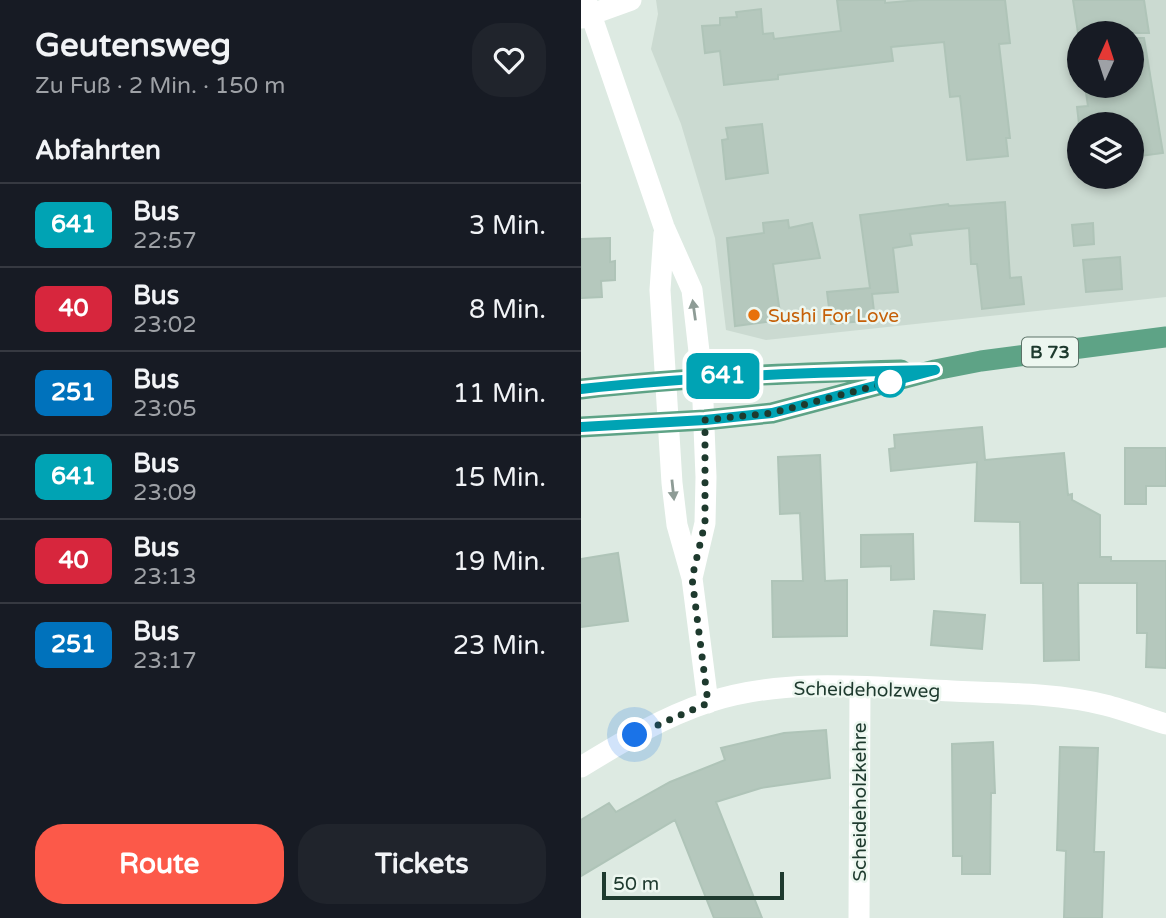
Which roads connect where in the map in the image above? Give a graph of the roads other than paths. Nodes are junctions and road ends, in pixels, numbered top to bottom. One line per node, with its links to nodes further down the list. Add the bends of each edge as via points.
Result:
1 (631, 0): 2 (street)
2 (586, 11): 3 (street)
3 (664, 227): 6 (street, one-way to 3, via 692,290); 7 (street, via 660,290)
4 (1166, 337): 5 (main road, B 73)
5 (935, 370): 6 (main road, B 73); 9 (main road, B 73, via 772,413)
6 (702, 378): 7 (main road, B 73); 9 (street)
7 (667, 379): 8 (main road, B 73); 10 (street)
8 (581, 389)
9 (705, 420): 10 (main road, B 73); 12 (street, via 705,523)
10 (669, 422): 11 (main road, B 73); 12 (street, one-way to 12, via 677,525)
11 (581, 427)
12 (692, 578): 14 (street)
13 (860, 687): 14 (street, Scheideholzweg, via 781,688); 15 (street, Scheideholzweg, via 1075,700); 17 (street, Scheideholzkehre)
14 (708, 703): 16 (street, Scheideholzweg, via 635,735)
15 (1166, 724)
16 (581, 767)
17 (859, 918)

